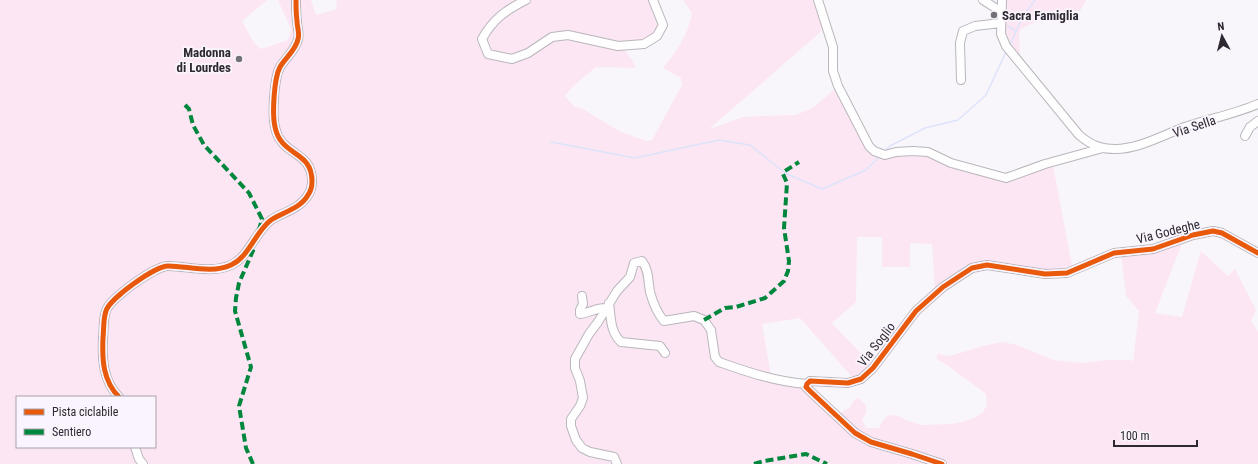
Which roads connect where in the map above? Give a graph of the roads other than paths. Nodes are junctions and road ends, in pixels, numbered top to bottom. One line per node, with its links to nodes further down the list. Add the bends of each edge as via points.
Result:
1 (296, 0): 19 (street, via 299,38 296,47 280,67 276,78 274,126 282,143 302,158 311,169 312,187 309,195 304,202 271,220 242,256 229,266 202,269 166,266 154,270 111,302 104,317 102,352 108,383)
2 (526, 0): 3 (street, via 507,10 490,25 482,39 488,54 512,59 528,53 552,37 568,35 618,46 644,44 656,36 663,25)
3 (653, 0)
4 (818, 0): 12 (street, via 833,47 833,71 838,86 874,151 885,155 896,152 928,152 951,163 1006,178)
5 (983, 0): 7 (street, via 996,9)
6 (1002, 0): 7 (street)
7 (1001, 19): 8 (street, via 963,31 960,43); 12 (street, via 1001,34 1008,49 1080,135 1089,144)
8 (961, 80)
9 (1258, 104): 12 (street, Via Sella, via 1129,147)
10 (1258, 121): 11 (street, via 1250,127)
11 (1245, 136)
12 (1103, 148)
13 (1258, 254): 14 (street, Via Godeghe, via 1222,233 1213,231 1153,249 1114,253 1066,273 1045,274)
14 (987, 265): 18 (street, Via Soglio, via 972,268 943,287 916,311 873,368 861,379 848,383 810,381)
15 (582, 296): 16 (street, via 580,314)
16 (608, 305): 17 (street, via 613,332 618,340 660,346); 18 (street, Via Soglio, via 630,277 634,263 642,261 647,269 655,306 664,321 689,316 704,320 711,330 715,357 720,362 768,378); 22 (street, via 576,359 575,368 583,398 571,426 582,448 614,457)
17 (665, 353)
18 (807, 384): 23 (street, via 806,388 855,433 871,442)
19 (118, 396)
20 (135, 448): 21 (street)
21 (143, 464)
22 (617, 464)
23 (942, 464)

